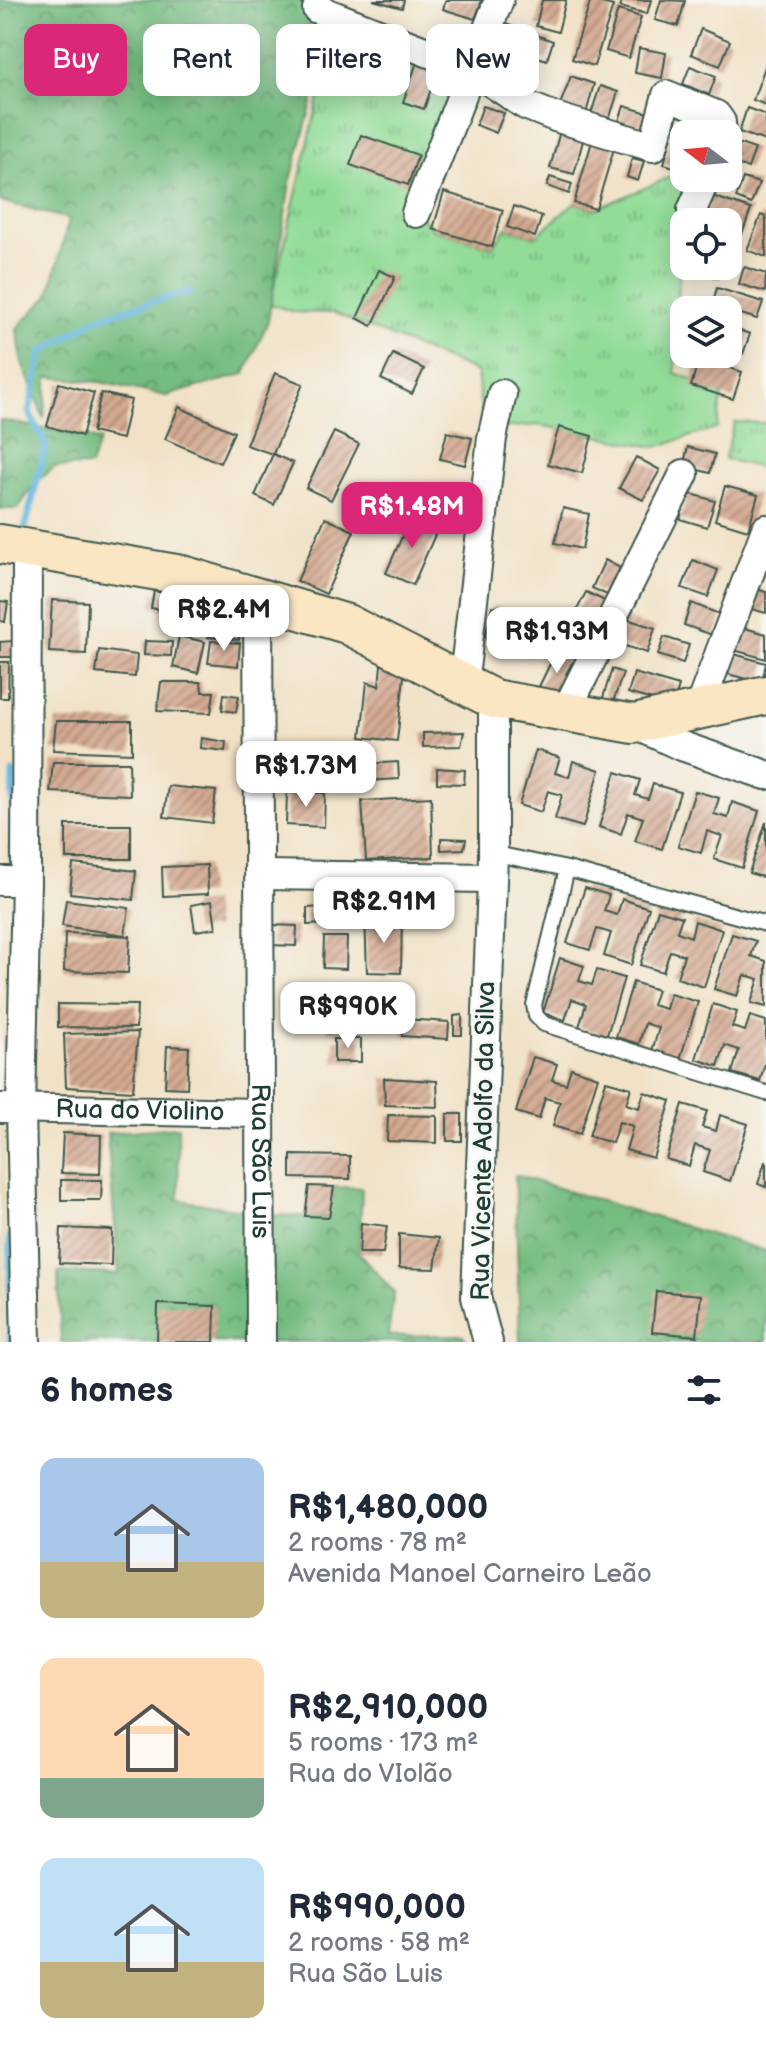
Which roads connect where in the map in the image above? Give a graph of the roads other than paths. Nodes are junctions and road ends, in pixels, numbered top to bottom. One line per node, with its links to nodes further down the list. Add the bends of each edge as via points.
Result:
1 (499, 0): 3 (street)
2 (317, 9): 4 (street)
3 (490, 24)
4 (426, 52)
5 (463, 96): 8 (street)
6 (512, 96): 7 (street, via 555,117 653,147 667,95)
7 (720, 120)
8 (416, 213)
9 (502, 394): 14 (street, Rua Vicente Adolfo da Silva, via 492,438)
10 (684, 474): 16 (street)
11 (766, 529): 17 (street)
12 (13, 547): 13 (main road, via 182,575); 23 (street)
13 (258, 597): 14 (main road, via 347,624); 22 (street, Rua São Luis)
14 (478, 692): 16 (main road); 20 (street, Rua Vicente Adolfo da Silva)
15 (766, 695): 17 (main road)
16 (566, 711): 18 (main road)
17 (698, 711): 18 (main road)
18 (634, 724): 19 (street)
19 (766, 775)
20 (497, 864): 21 (lane); 22 (street); 30 (street, Rua Vicente Adolfo da Silva, via 476,1297)
21 (567, 869): 24 (lane); 25 (lane, via 534,1005 536,1016 544,1024)
22 (261, 875): 27 (street, Rua São Luis)
23 (13, 881): 26 (street)
24 (766, 924)
25 (766, 1093)
26 (10, 1108): 27 (street, Rua do Violino); 28 (street)
27 (260, 1113): 29 (street, Rua São Luis)
28 (26, 1342)
29 (261, 1342)
30 (488, 1342)

